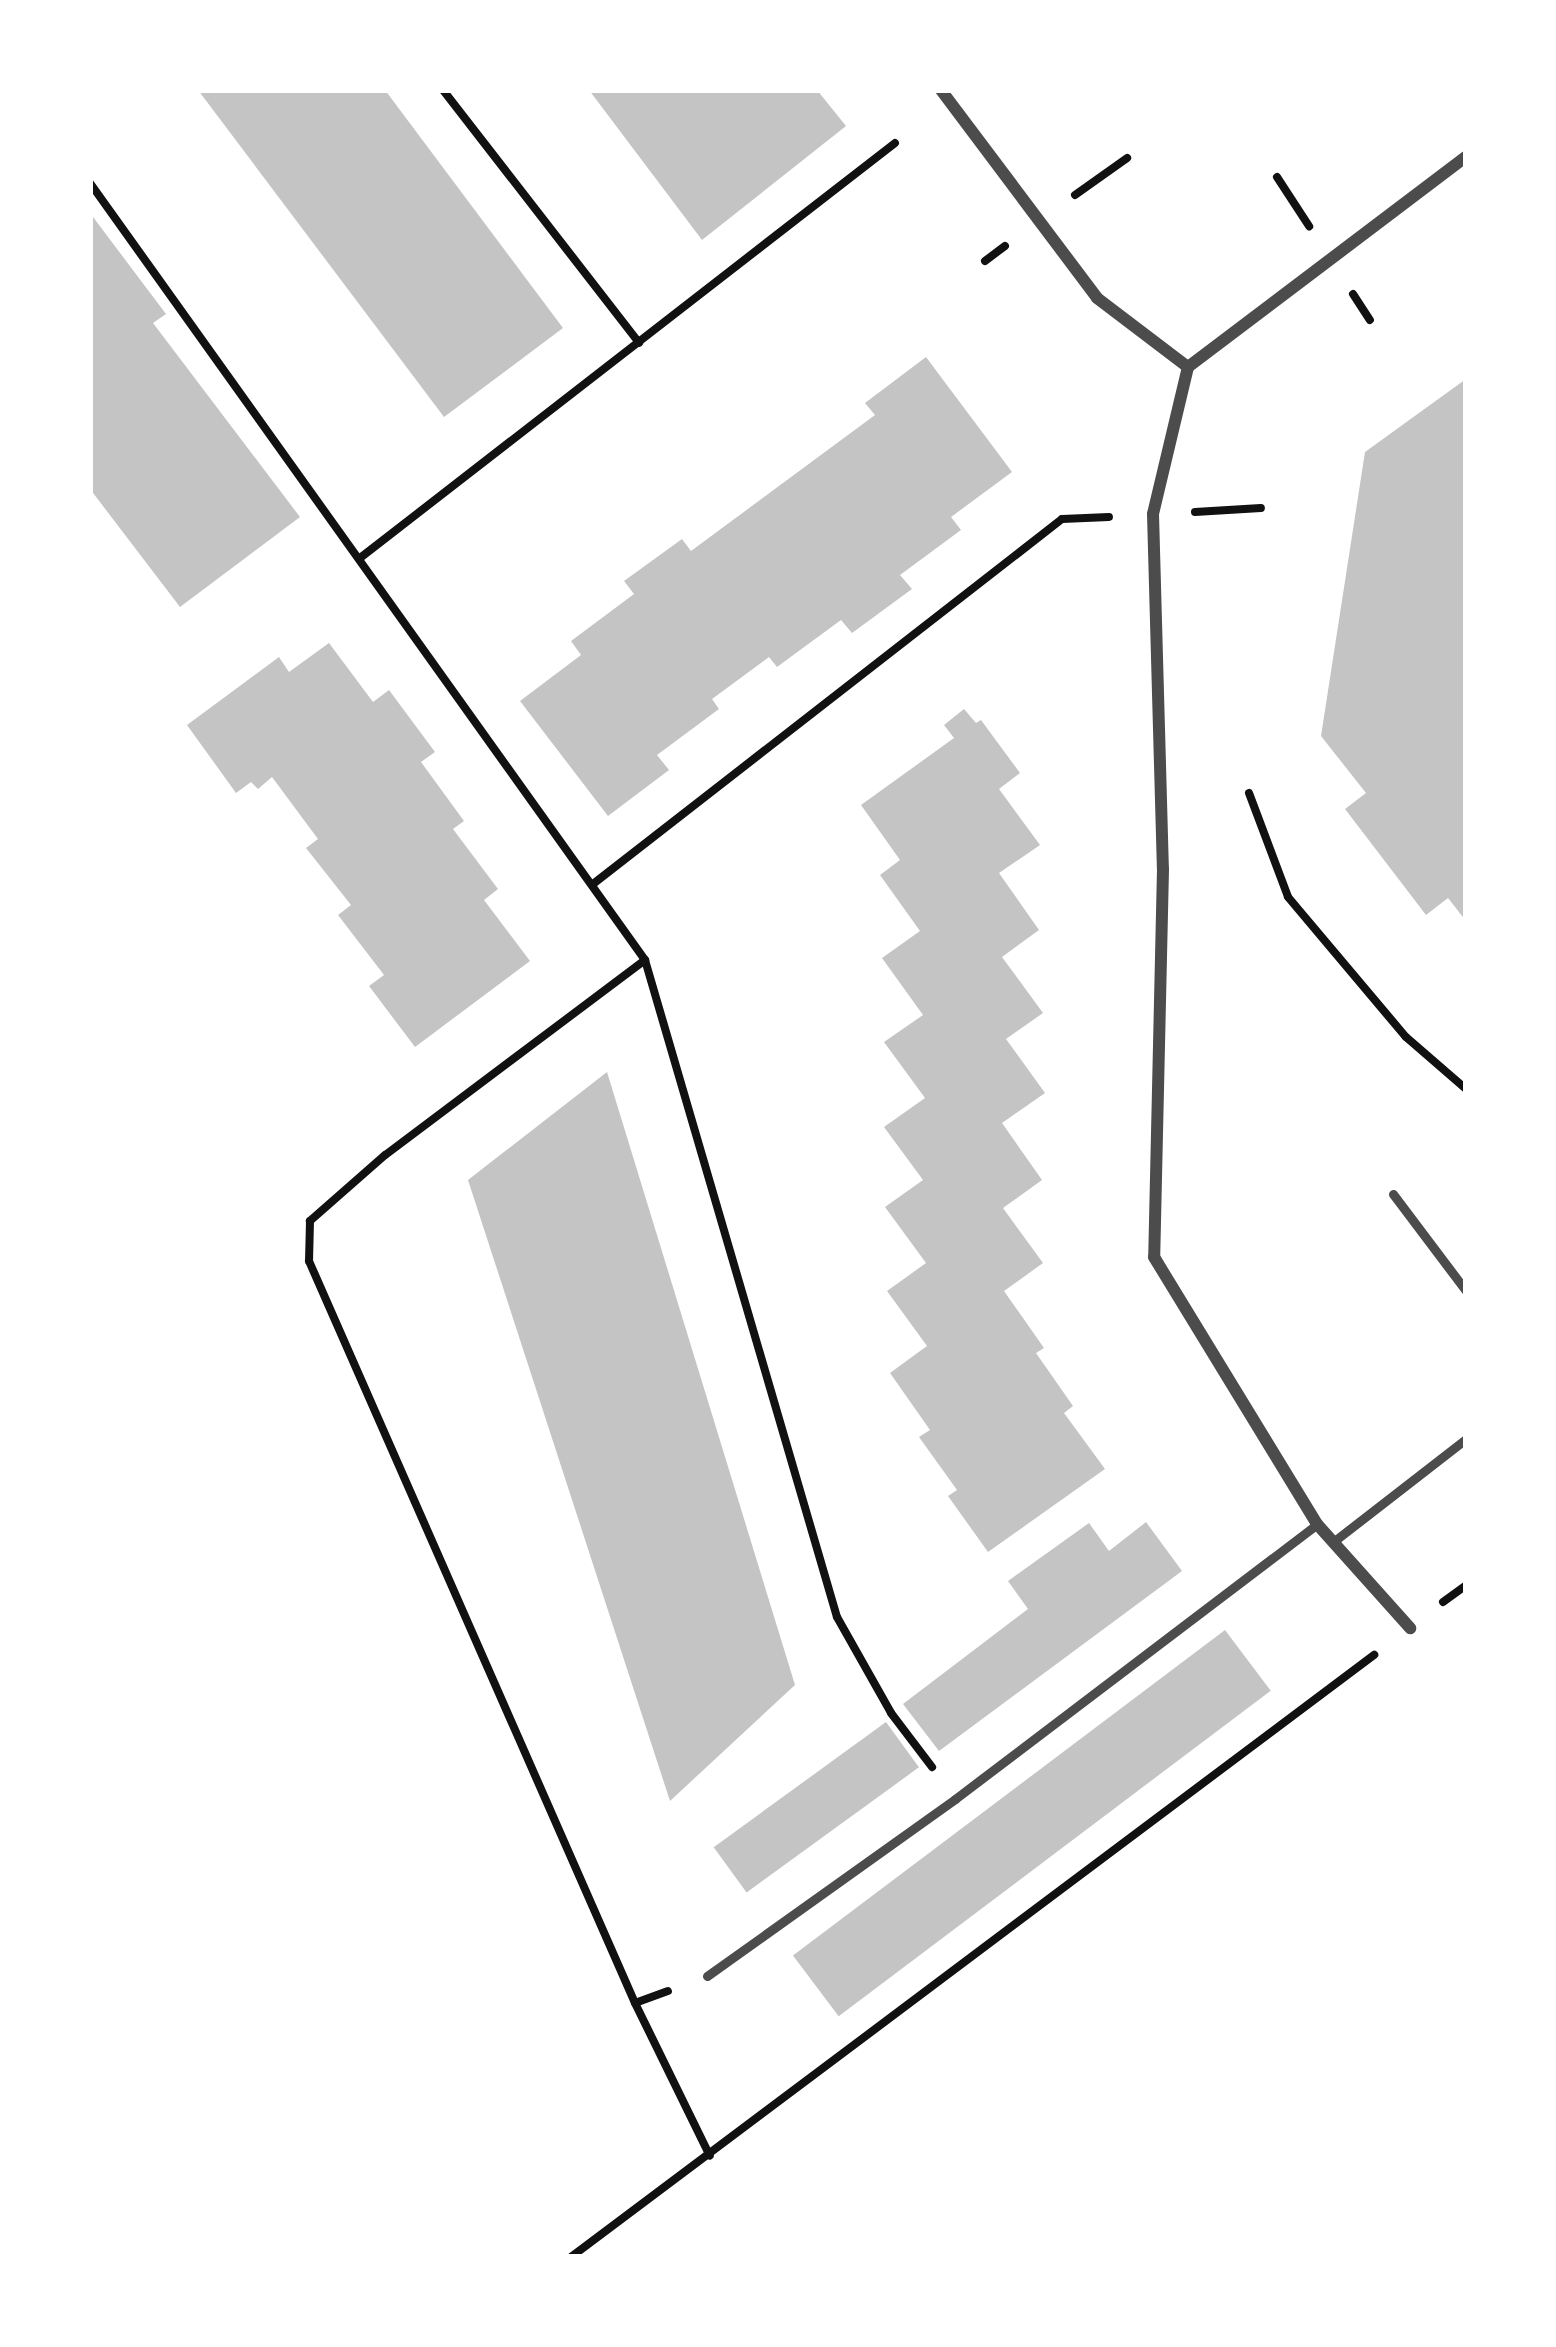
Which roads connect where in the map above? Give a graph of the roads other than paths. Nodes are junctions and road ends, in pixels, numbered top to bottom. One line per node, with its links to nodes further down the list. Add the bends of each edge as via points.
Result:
1 (941, 90): 3 (street, via 1096,298)
2 (1466, 157): 3 (street)
3 (1188, 367): 7 (street, via 1154,514 1163,868 1154,1257)
4 (1394, 1194): 5 (lane)
5 (1466, 1291)
6 (1466, 1439): 8 (lane)
7 (1317, 1524): 8 (street); 10 (lane)
8 (1334, 1542): 9 (street)
9 (1409, 1628)
10 (707, 1976)

